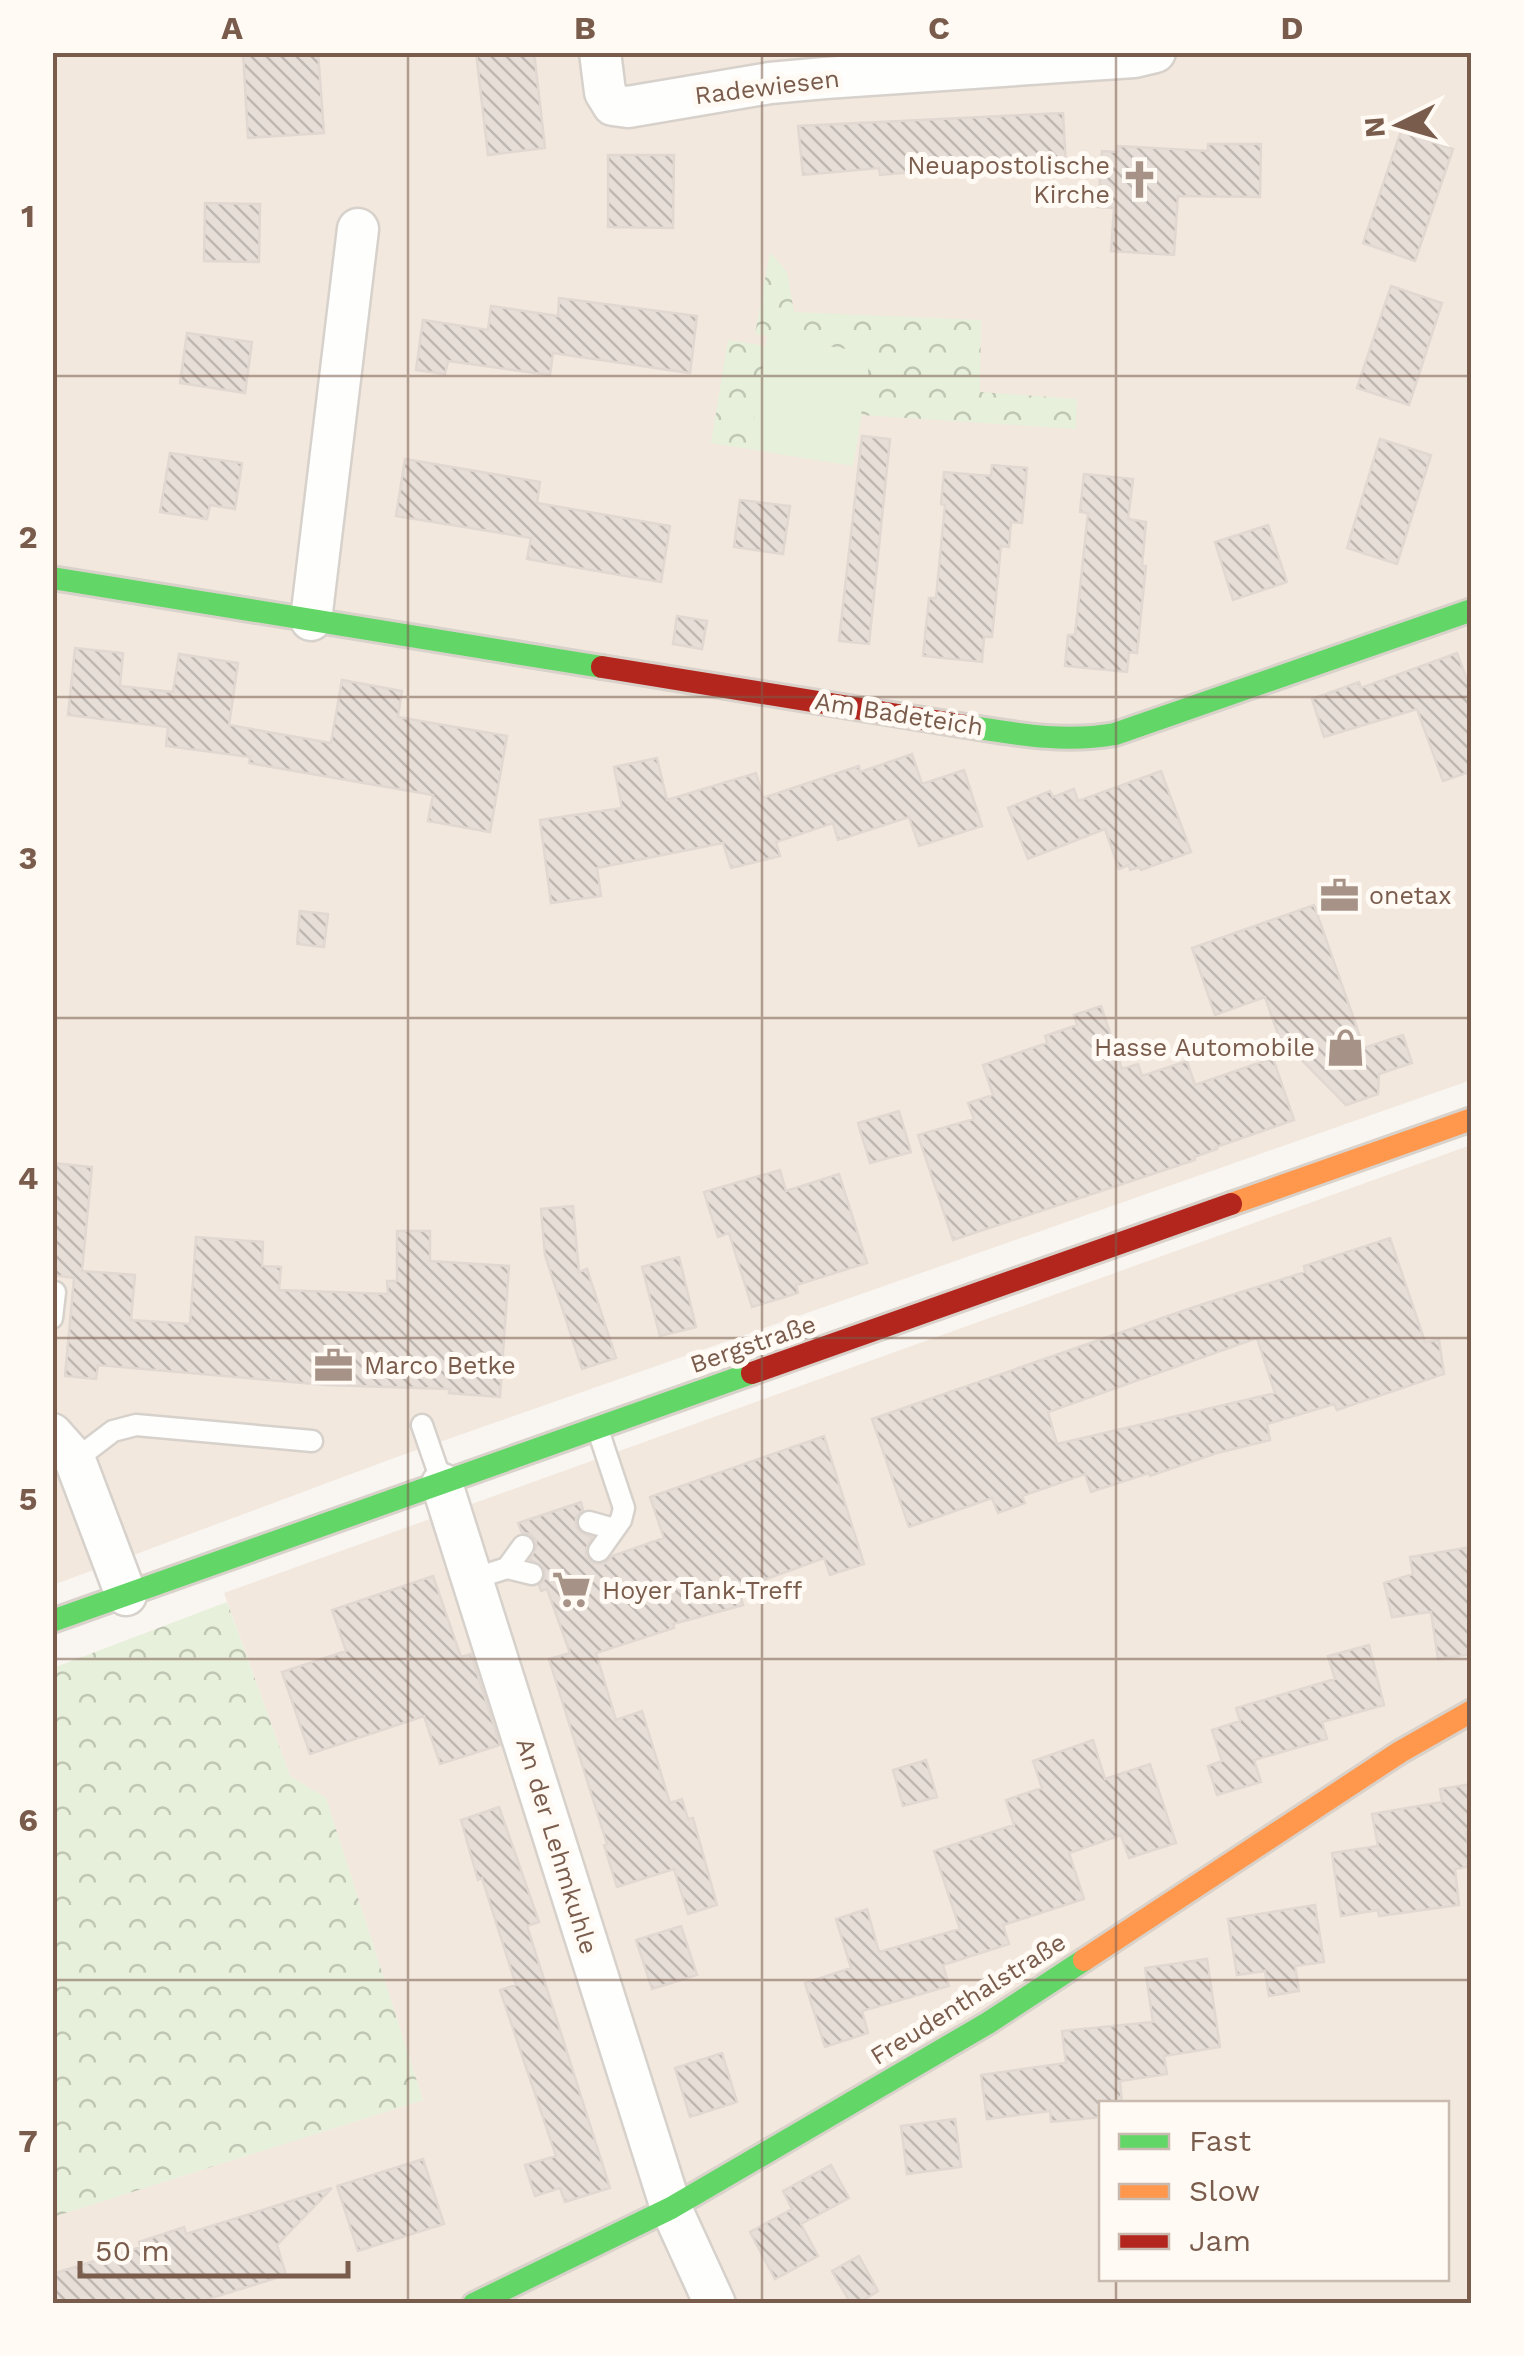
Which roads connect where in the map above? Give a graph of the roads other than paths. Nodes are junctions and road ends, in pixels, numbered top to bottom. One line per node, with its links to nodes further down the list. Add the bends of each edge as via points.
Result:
1 (600, 52): 2 (street, Radewiesen, via 605,92 614,106 628,108 770,83)
2 (1155, 52)
3 (358, 229): 6 (street)
4 (52, 578): 6 (street, Am Badeteich)
5 (1472, 610): 6 (street, Am Badeteich, via 1115,734 1079,740)
6 (311, 620)
7 (1472, 1120): 11 (street, Bergstraße)
8 (52, 1292): 9 (lane)
9 (52, 1318)
10 (422, 1425): 14 (lane)
11 (597, 1428): 14 (street, Bergstraße); 16 (lane, via 624,1508)
12 (312, 1441): 13 (lane, via 136,1425)
13 (64, 1447): 21 (street)
14 (442, 1484): 19 (street, An der Lehmkuhle); 21 (street, Bergstraße)
15 (589, 1522): 16 (lane)
16 (614, 1529): 18 (lane)
17 (523, 1546): 19 (lane)
18 (600, 1551)
19 (490, 1573): 20 (lane); 24 (street, An der Lehmkuhle)
20 (532, 1574)
21 (126, 1596): 22 (street, Bergstraße)
22 (52, 1622)
23 (1472, 1711): 24 (street, Freudenthalstraße, via 988,2023)
24 (671, 2208): 25 (street, Freudenthalstraße); 26 (street, An der Lehmkuhle)
25 (474, 2304)
26 (715, 2304)

